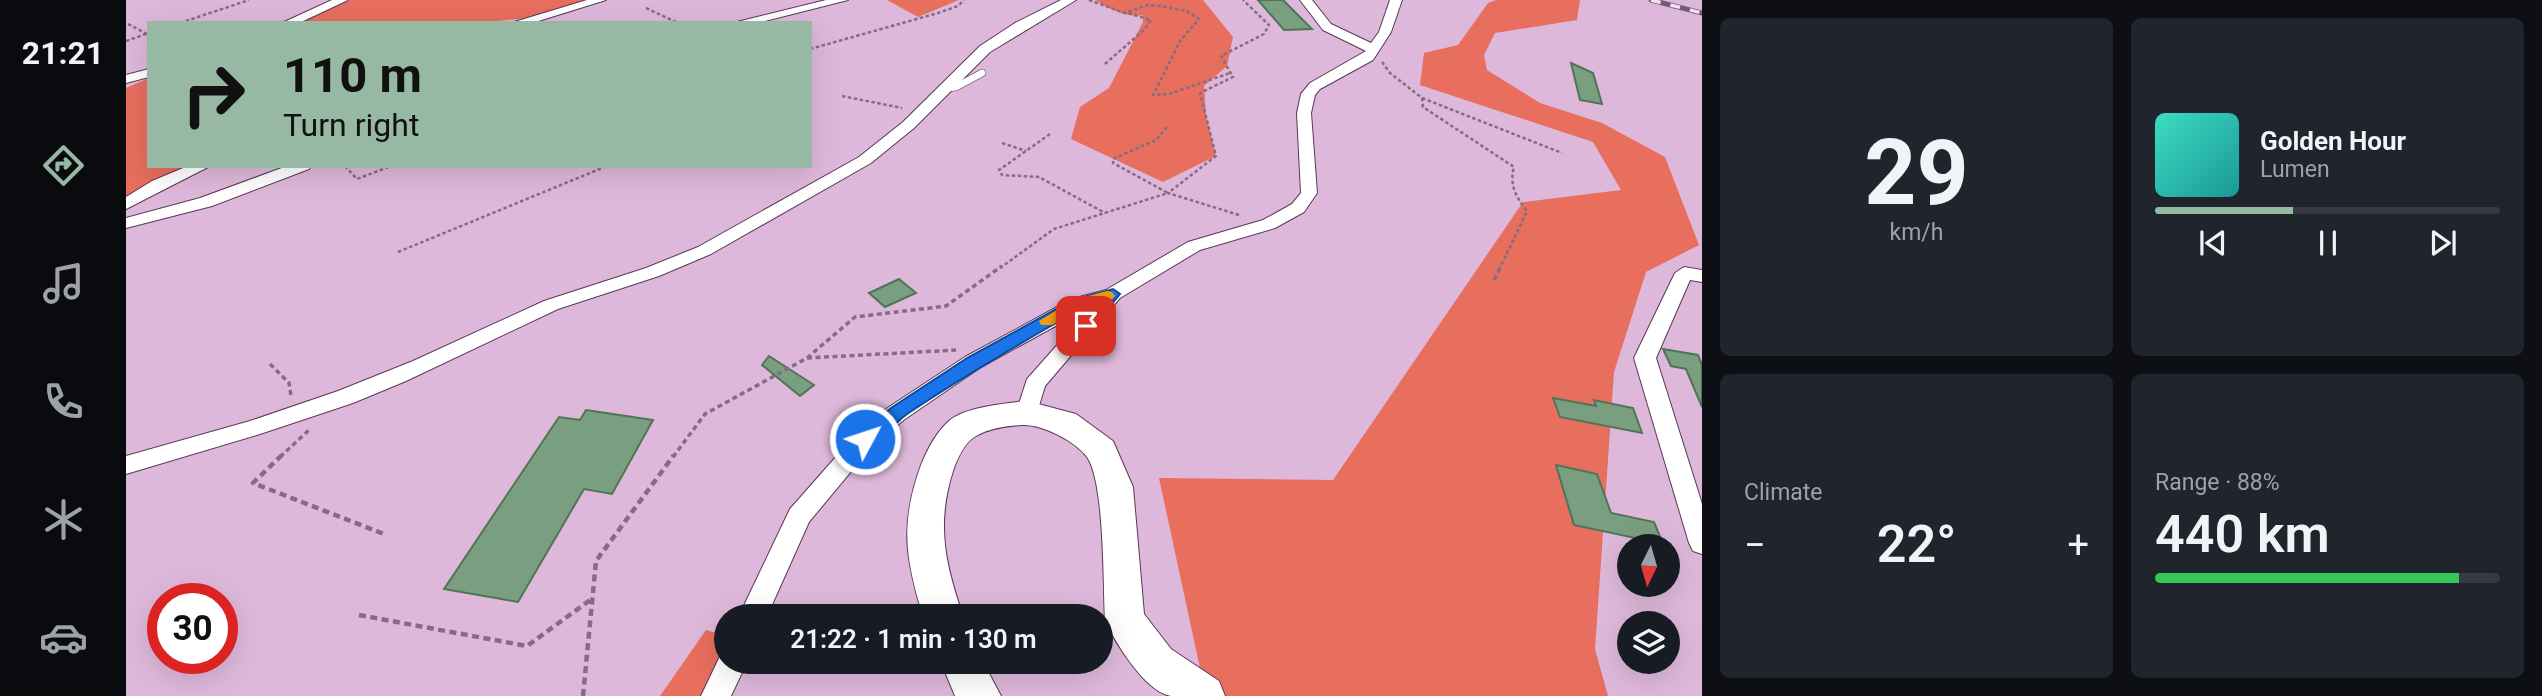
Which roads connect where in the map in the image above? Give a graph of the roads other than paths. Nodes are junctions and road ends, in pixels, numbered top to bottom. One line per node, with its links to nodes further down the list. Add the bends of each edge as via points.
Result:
1 (342, 0): 7 (street)
2 (600, 0): 8 (street)
3 (842, 0): 9 (street)
4 (1070, 0): 14 (street, via 997,39)
5 (1306, 0): 10 (street, via 1327,27)
6 (1396, 0): 10 (street, via 1385,32)
7 (293, 21)
8 (524, 21)
9 (748, 21)
10 (1371, 52): 20 (street, via 1308,94 1304,113 1309,193 1298,208 1266,224 1194,246)
11 (982, 72): 14 (lane)
12 (147, 74): 13 (street)
13 (126, 79)
14 (945, 88): 22 (street, via 897,137 864,161 711,248 666,268 582,292 496,328 452,353 326,404)
15 (197, 168): 17 (street)
16 (298, 168): 18 (street, via 206,202)
17 (126, 204)
18 (126, 223)
19 (1702, 276): 23 (street, via 1684,272 1645,358)
20 (1113, 294): 21 (street, via 1035,384); 24 (street, via 1079,303 1000,347 865,439 799,516)
21 (1027, 413): 25 (street, via 997,415 962,428 942,454 929,492 924,531); 30 (street, via 1064,422 1101,450 1115,487 1125,620 1156,663)
22 (126, 465)
23 (1702, 543)
24 (759, 604)
25 (939, 604)
26 (726, 674): 28 (street)
27 (967, 674): 29 (street)
28 (716, 696)
29 (980, 696)
30 (1204, 696)

